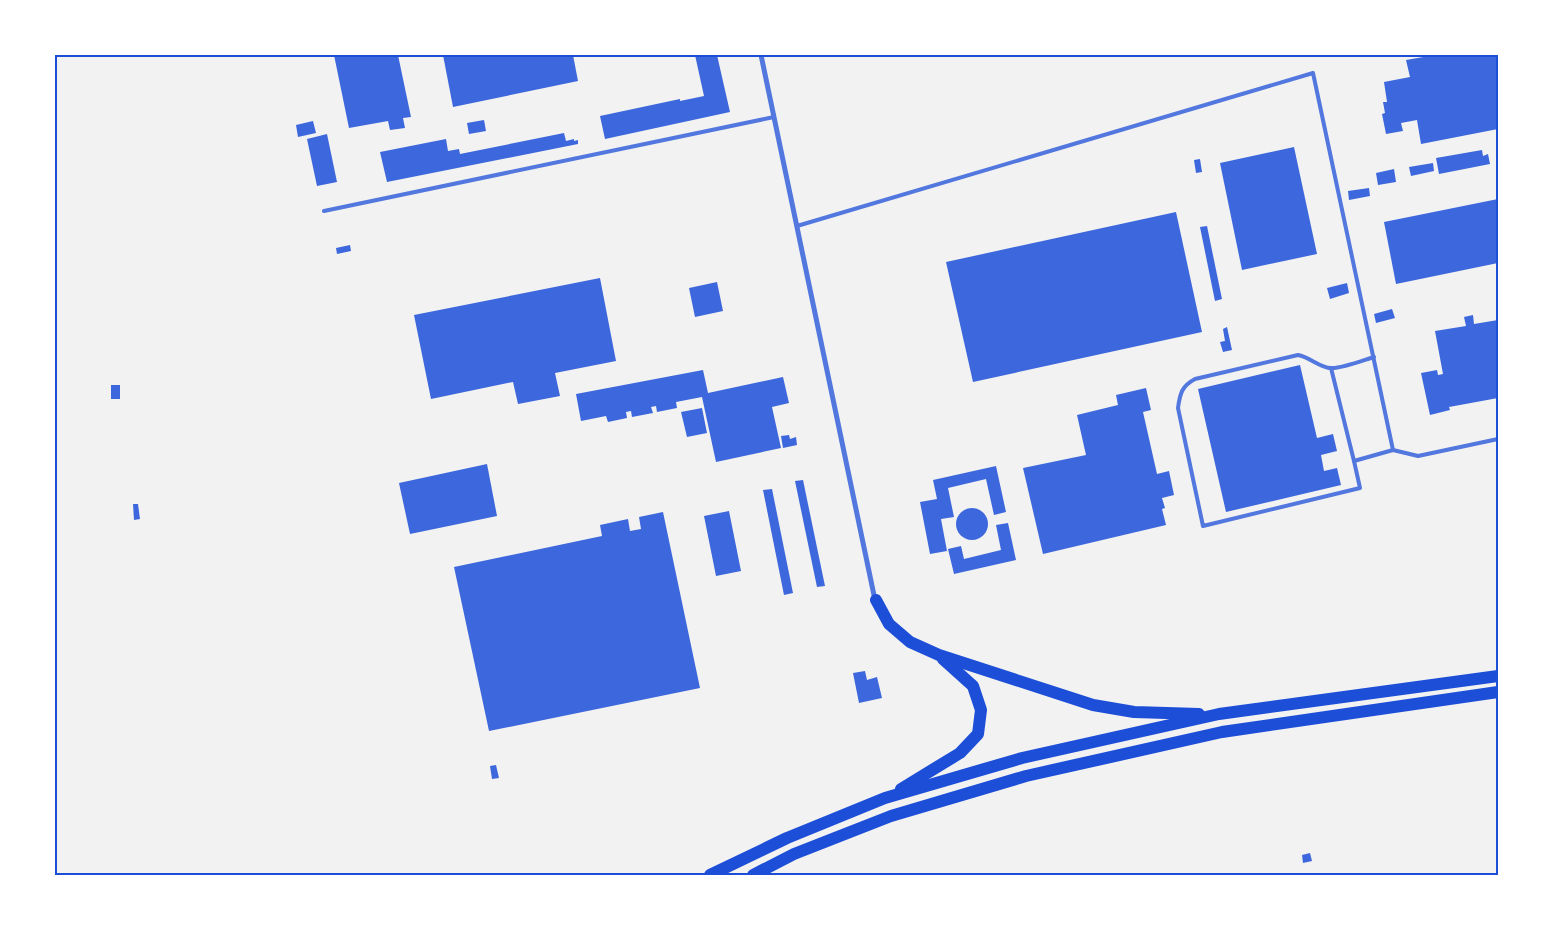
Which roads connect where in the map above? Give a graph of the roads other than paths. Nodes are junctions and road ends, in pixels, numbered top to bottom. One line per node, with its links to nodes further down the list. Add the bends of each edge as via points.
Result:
1 (761, 55): 2 (street)
2 (774, 117): 3 (lane); 4 (street)
3 (324, 211)
4 (797, 226): 5 (lane, via 1313,73); 10 (street)
5 (1374, 357): 6 (lane); 8 (lane)
6 (1331, 368): 9 (lane); 9 (lane, via 1298,355 1187,383 1178,408 1203,526 1360,488)
7 (1498, 439): 8 (lane, via 1418,456)
8 (1394, 450): 9 (lane)
9 (1354, 461)
10 (876, 600): 11 (highway, via 889,624 910,642)
11 (939, 656): 14 (highway, via 1093,705 1134,712); 15 (highway, via 973,686 981,710 978,734 960,754)
12 (1498, 676): 14 (highway)
13 (1498, 692): 17 (highway, via 1222,732 1026,776 891,816 794,854)
14 (1219, 714): 15 (highway, via 1022,758)
15 (886, 798): 16 (highway, via 787,838)
16 (710, 875)
17 (753, 875)

